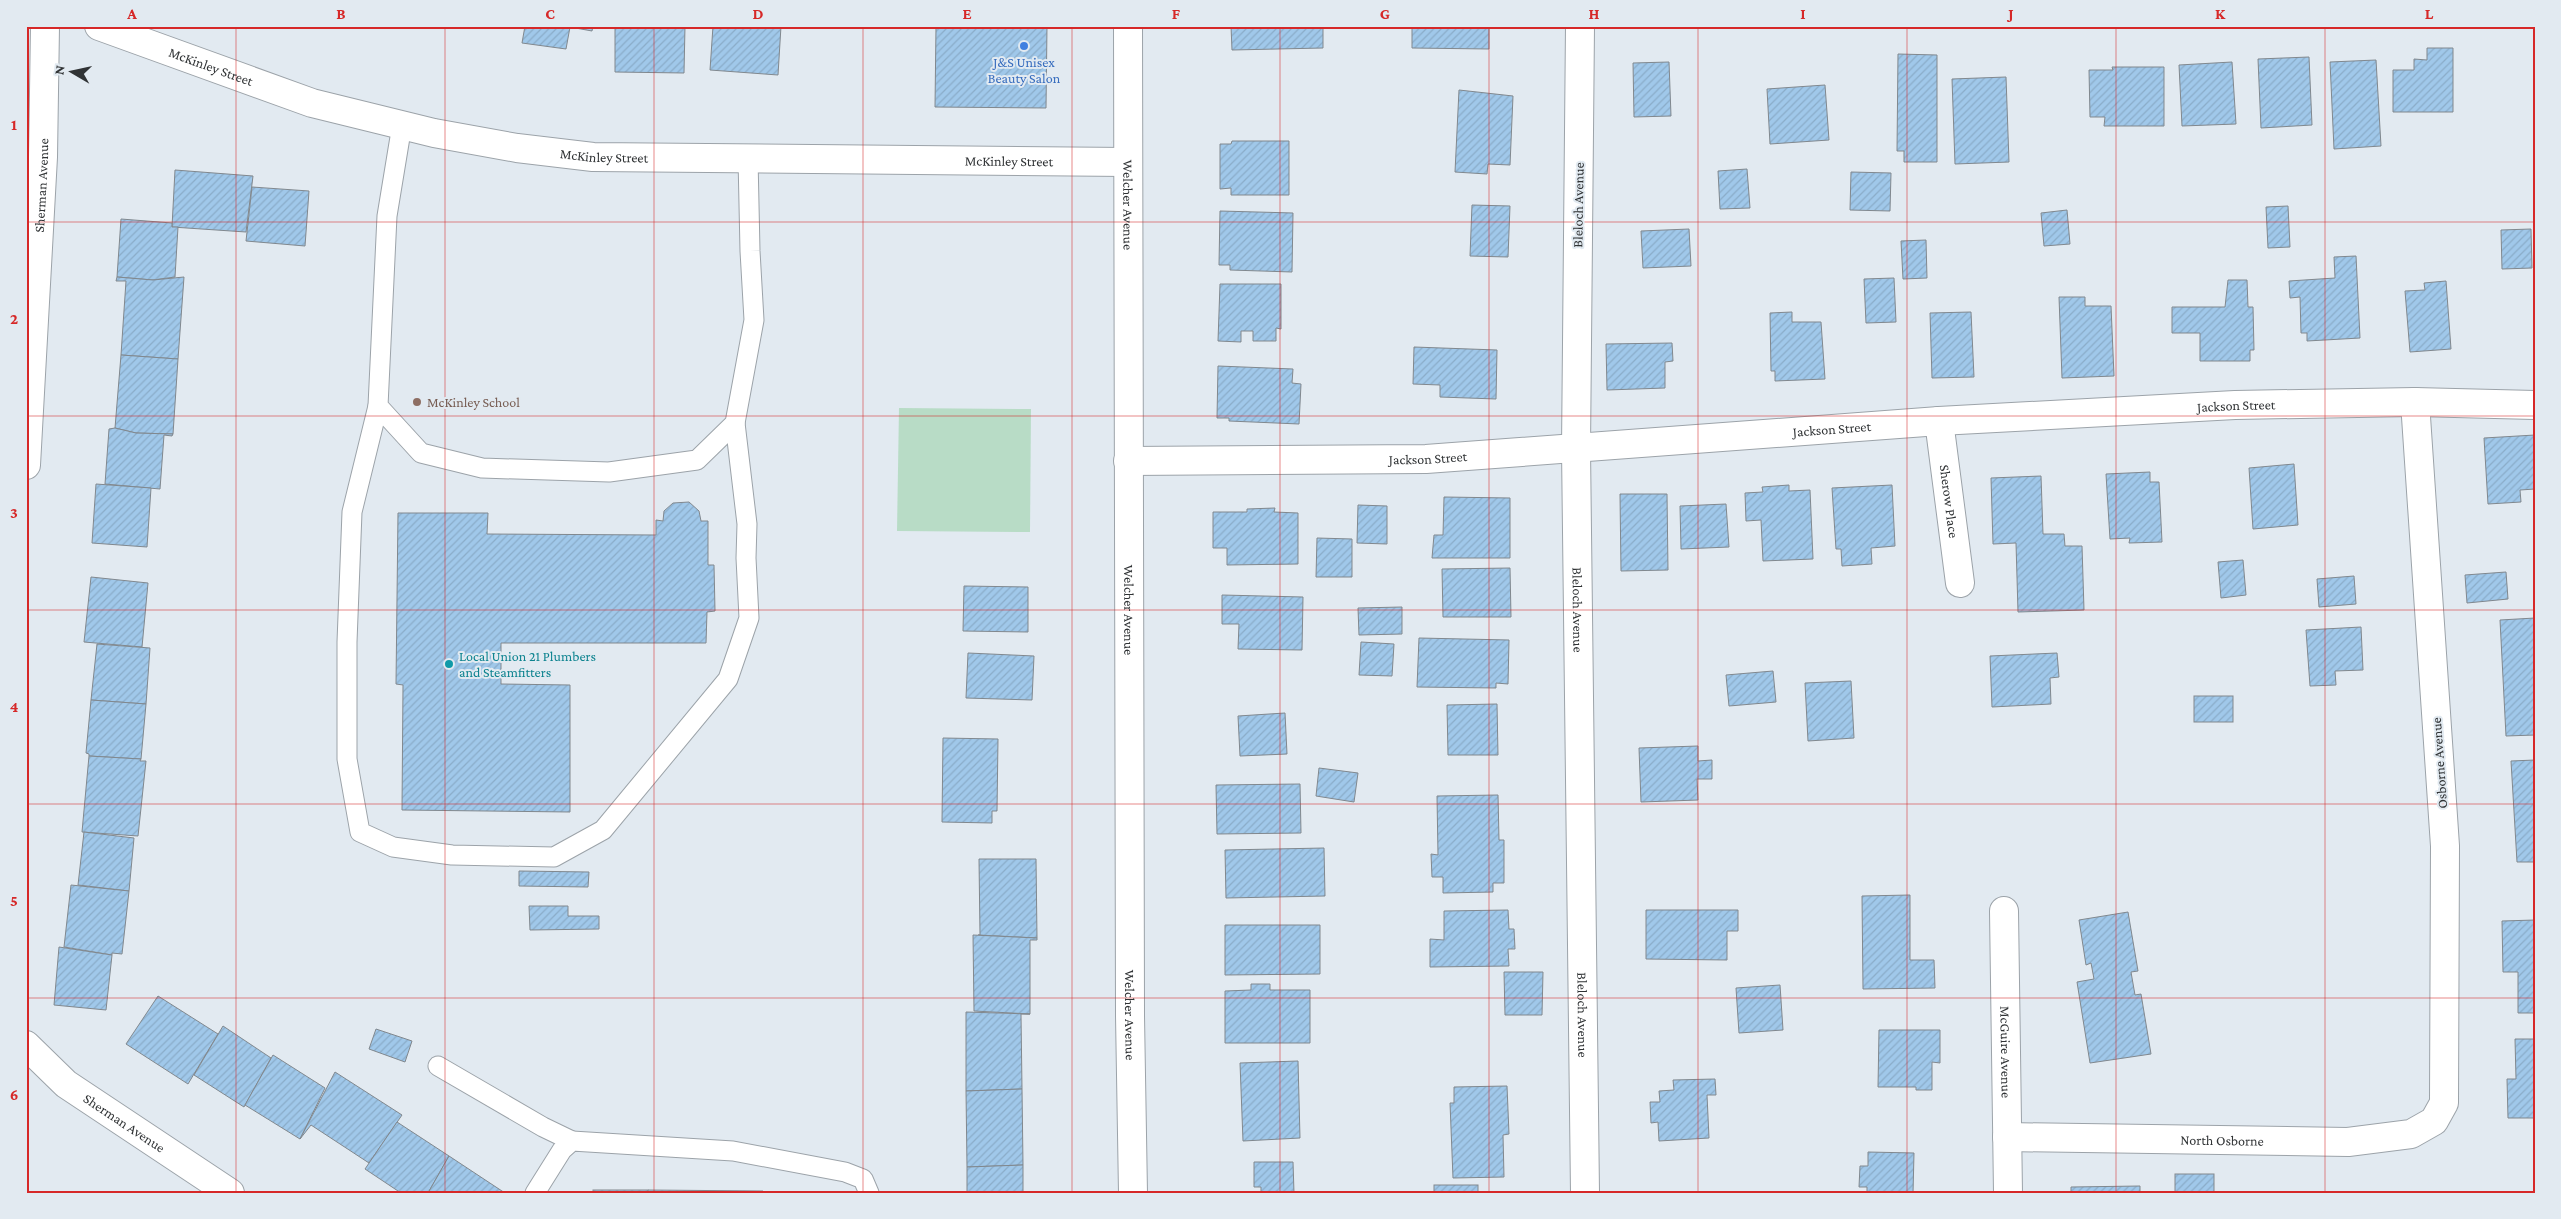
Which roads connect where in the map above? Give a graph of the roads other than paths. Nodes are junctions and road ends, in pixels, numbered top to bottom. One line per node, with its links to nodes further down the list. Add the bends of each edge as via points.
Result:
1 (45, 26): 15 (street, Sherman Avenue, via 43,157)
2 (99, 26): 5 (street, McKinley Street, via 312,103)
3 (1128, 26): 7 (street, Welcher Avenue)
4 (1580, 26): 13 (street, Bleloch Avenue)
5 (402, 125): 6 (street, McKinley Street, via 517,148 593,157); 10 (lane, via 387,216)
6 (748, 158): 7 (street, McKinley Street); 12 (lane, via 754,320)
7 (1127, 162): 14 (street, Welcher Avenue)
8 (2415, 402): 9 (street, Jackson Street); 11 (street, Jackson Street, via 2235,405); 20 (street, Osborne Avenue, via 2445,846 2444,1103)
9 (2535, 405)
10 (378, 406): 12 (lane, via 422,454 482,468 609,472 697,460); 12 (lane, via 352,512 347,759 360,832 393,847 452,855 554,857 603,830 728,679 749,618 747,524)
11 (1939, 421): 13 (street, Jackson Street); 16 (street, Sherow Place)
12 (736, 423)
13 (1576, 449): 14 (street, Jackson Street, via 1426,459); 27 (street, Bleloch Avenue)
14 (1128, 461): 26 (street, Welcher Avenue)
15 (26, 465)
16 (1960, 583)
17 (2004, 911): 21 (street, McGuire Avenue)
18 (26, 1045): 23 (street, Sherman Avenue, via 66,1084)
19 (438, 1066): 22 (lane)
20 (2434, 1121): 21 (street, North Osborne, via 2411,1134 2348,1142)
21 (2007, 1137): 28 (street, McGuire Avenue)
22 (572, 1141): 24 (lane, via 562,1150); 25 (lane, via 733,1151 845,1172 863,1179)
23 (230, 1193)
24 (535, 1193)
25 (869, 1193)
26 (1133, 1193)
27 (1585, 1193)
28 (2008, 1193)

